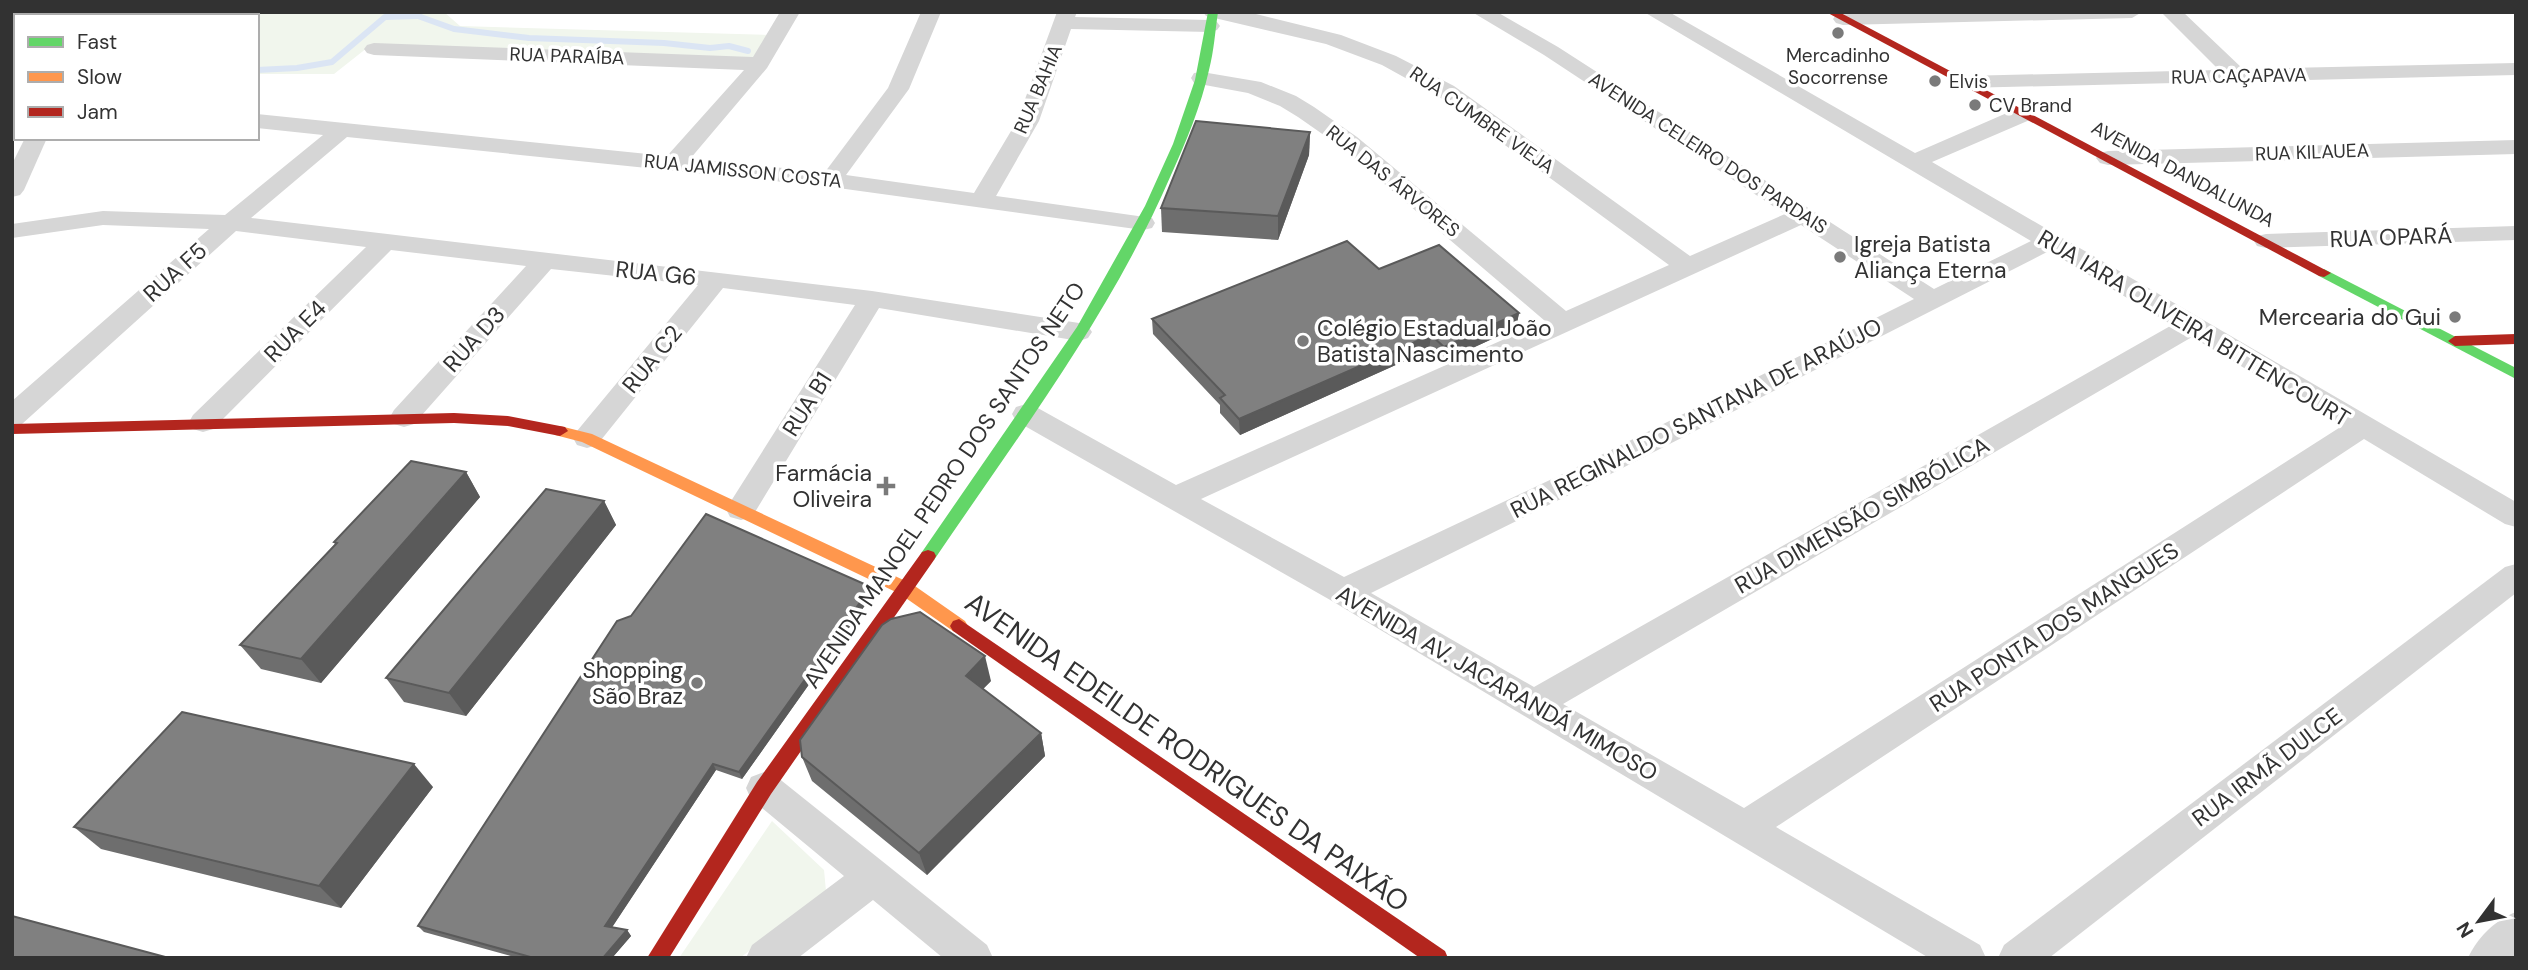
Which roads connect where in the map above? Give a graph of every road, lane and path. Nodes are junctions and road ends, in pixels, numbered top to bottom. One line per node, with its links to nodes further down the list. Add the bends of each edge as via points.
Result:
1 (790, 12): 11 (street)
2 (931, 12): 24 (street, via 898,89)
3 (1482, 12): 27 (street, AVENIDA CELEIRO DOS PARDAIS, via 1551,51)
4 (1654, 12): 22 (street, RUA IARA OLIVEIRA BITTENCOURT)
5 (2132, 12): 7 (street)
6 (2171, 12): 13 (street)
7 (1837, 16): 15 (street, AVENIDA DANDALUNDA)
8 (1212, 17): 9 (street, RUA CUMBRE VIEJA); 14 (street, AVENIDA MANOEL PEDRO DOS SANTOS NETO); 36 (street, RUA CUMBRE VIEJA, via 1281,24 1322,34 1406,67 1446,91)
9 (1066, 18): 26 (street, RUA BAHIA, via 1028,121)
10 (374, 49): 11 (street, RUA PARAÍBA)
11 (760, 64): 23 (street)
12 (2516, 69): 13 (street, RUA CAÇAPAVA)
13 (2238, 76): 15 (street, RUA CAÇAPAVA)
14 (1202, 78): 29 (street, AVENIDA MANOEL PEDRO DOS SANTOS NETO); 40 (street, RUA DAS ÁRVORES, via 1253,87 1306,112 1349,142)
15 (1963, 82): 16 (street, AVENIDA DANDALUNDA)
16 (2024, 114): 21 (street, AVENIDA DANDALUNDA); 22 (street)
17 (259, 121): 18 (street, RUA JAMISSON COSTA)
18 (341, 131): 23 (street, RUA JAMISSON COSTA); 28 (street, RUA F5)
19 (35, 140): 25 (street)
20 (2516, 147): 21 (street, RUA KILAUEA)
21 (2108, 158): 33 (street, AVENIDA DANDALUNDA)
22 (1913, 162): 34 (street, RUA IARA OLIVEIRA BITTENCOURT)
23 (673, 164): 24 (street, RUA JAMISSON COSTA)
24 (831, 180): 26 (street, RUA JAMISSON COSTA)
25 (12, 190)
26 (982, 199): 29 (street, RUA JAMISSON COSTA)
27 (1802, 215): 36 (street); 39 (street, AVENIDA CELEIRO DOS PARDAIS)
28 (231, 223): 30 (street, RUA G6, via 103,218); 32 (street, RUA G6); 47 (street, RUA F5)
29 (1143, 223): 42 (street, AVENIDA MANOEL PEDRO DOS SANTOS NETO)
30 (12, 231)
31 (2516, 233): 33 (street, RUA OPARÁ)
32 (386, 240): 35 (street, RUA G6); 49 (street, RUA E4)
33 (2266, 241): 44 (street, AVENIDA DANDALUNDA)
34 (2048, 242): 39 (street, RUA REGINALDO SANTANA DE ARAÚJO); 41 (street, RUA IARA OLIVEIRA BITTENCOURT)
35 (545, 261): 37 (street, RUA G6); 48 (street, RUA D3)
36 (1687, 266): 40 (street)
37 (716, 279): 38 (street, RUA G6); 52 (street, RUA C2)
38 (872, 299): 42 (street, RUA G6); 54 (street, RUA B1)
39 (1932, 299): 58 (street, RUA REGINALDO SANTANA DE ARAÚJO)
40 (1564, 323): 53 (street)
41 (2191, 326): 50 (street, RUA IARA OLIVEIRA BITTENCOURT); 59 (street, RUA DIMENSÃO SIMBÓLICA)
42 (1079, 332): 46 (street, AVENIDA MANOEL PEDRO DOS SANTOS NETO)
43 (2516, 339): 44 (street)
44 (2454, 341): 45 (street, AVENIDA DANDALUNDA)
45 (2516, 374)
46 (1026, 414): 53 (street, AVENIDA AV. JACARANDÁ MIMOSO); 57 (street, AVENIDA MANOEL PEDRO DOS SANTOS NETO)
47 (12, 417)
48 (404, 417): 49 (street, AVENIDA EDEILDE RODRIGUES DA PAIXÃO); 52 (street, AVENIDA EDEILDE RODRIGUES DA PAIXÃO, via 505,420)
49 (204, 422): 51 (street, AVENIDA EDEILDE RODRIGUES DA PAIXÃO)
50 (2362, 427): 55 (street, RUA IARA OLIVEIRA BITTENCOURT); 61 (street, RUA PONTA DOS MANGUES)
51 (12, 429)
52 (587, 438): 54 (street, AVENIDA EDEILDE RODRIGUES DA PAIXÃO)
53 (1177, 497): 58 (street, AVENIDA AV. JACARANDÁ MIMOSO)
54 (741, 509): 57 (street, AVENIDA EDEILDE RODRIGUES DA PAIXÃO)
55 (2516, 516)
56 (2516, 576): 69 (street, RUA IRMÃ DULCE)
57 (906, 589): 60 (street, AVENIDA MANOEL PEDRO DOS SANTOS NETO); 67 (street, AVENIDA EDEILDE RODRIGUES DA PAIXÃO)
58 (1343, 592): 59 (street, AVENIDA AV. JACARANDÁ MIMOSO)
59 (1533, 704): 61 (street, AVENIDA AV. JACARANDÁ MIMOSO)
60 (764, 788): 62 (street); 64 (street, AVENIDA MANOEL PEDRO DOS SANTOS NETO)
61 (1745, 827): 68 (street, AVENIDA AV. JACARANDÁ MIMOSO)
62 (874, 876): 65 (street); 66 (street)
63 (2516, 930): 70 (street)
64 (656, 958)
65 (766, 958)
66 (973, 958)
67 (1438, 958)
68 (1965, 958)
69 (2018, 958)
70 (2488, 958)

